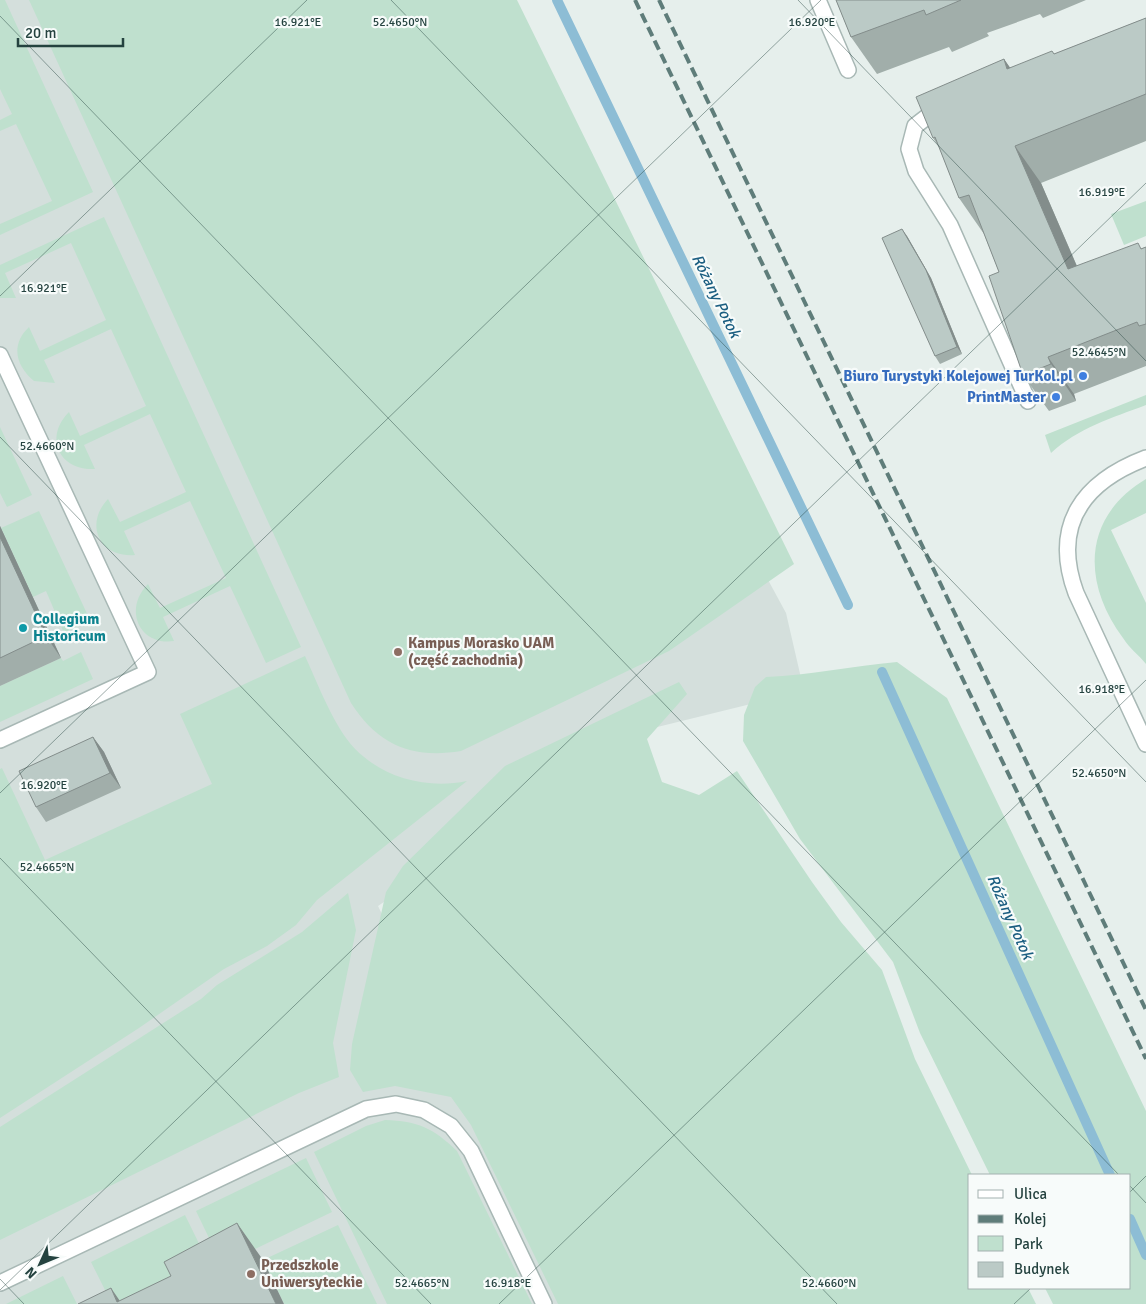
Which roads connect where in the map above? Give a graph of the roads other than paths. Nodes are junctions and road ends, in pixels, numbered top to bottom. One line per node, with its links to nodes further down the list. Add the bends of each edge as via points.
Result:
1 (818, 0): 2 (street)
2 (848, 70)
3 (954, 102): 5 (street, via 936,108 915,126 909,149 916,170 950,225)
4 (0, 355): 7 (street, via 148,672)
5 (1028, 402)
6 (1146, 458): 8 (street, via 1109,475 1085,497 1076,510 1069,532 1068,565 1076,593)
7 (0, 740)
8 (1146, 744)
9 (0, 1283): 10 (street, via 366,1109 396,1104 424,1110 451,1126 471,1151)
10 (544, 1304)

